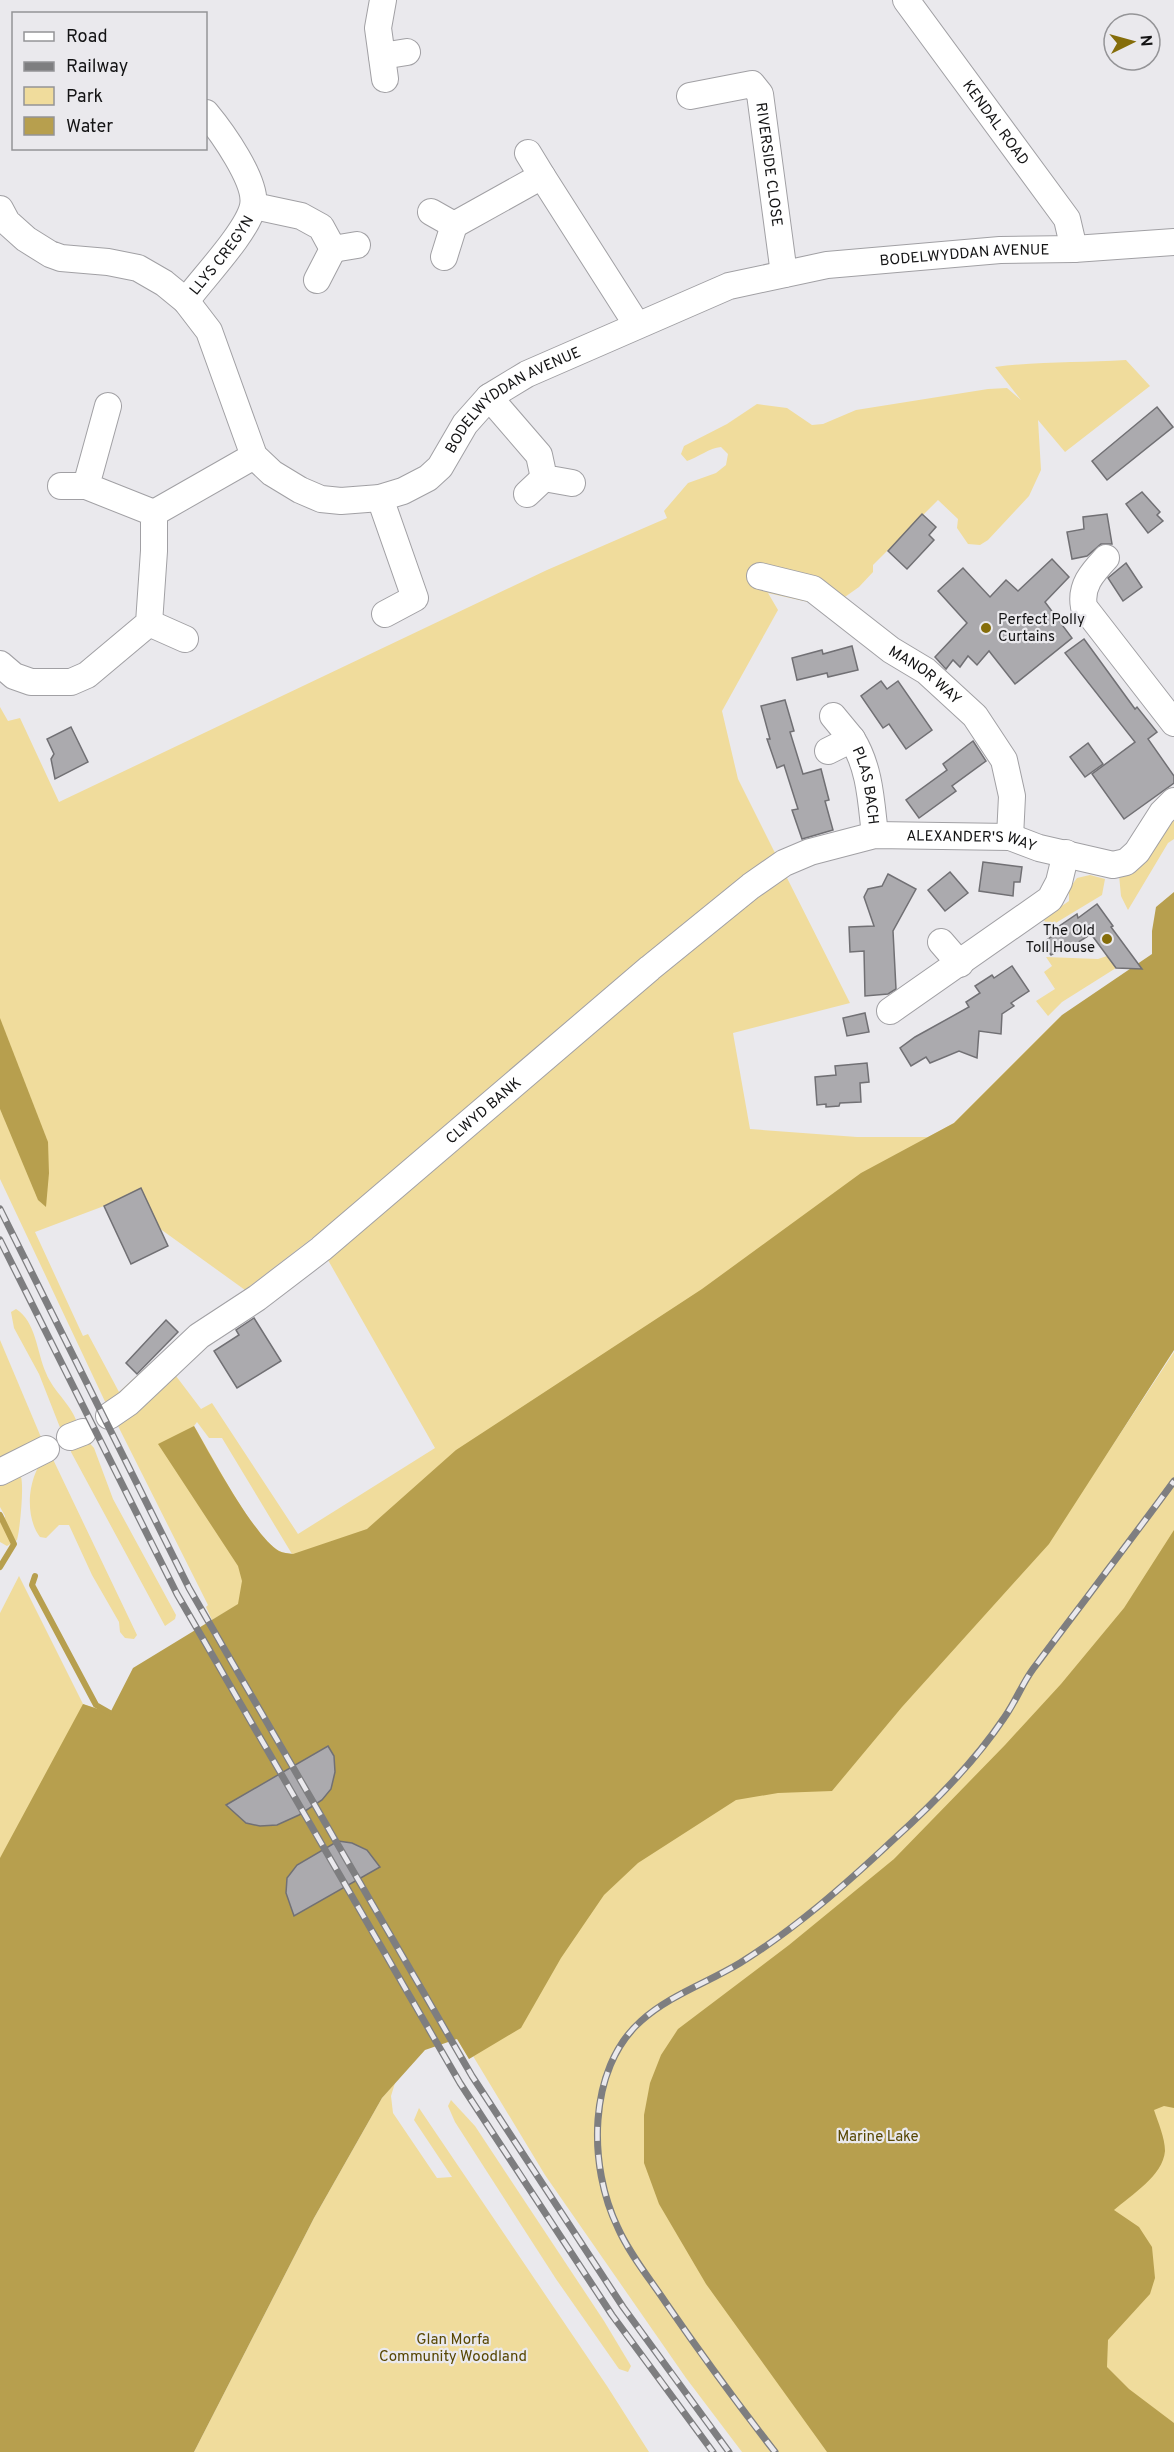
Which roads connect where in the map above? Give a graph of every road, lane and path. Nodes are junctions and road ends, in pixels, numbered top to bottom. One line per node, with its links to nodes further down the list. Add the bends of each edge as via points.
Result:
1 (383, 0): 3 (street, via 378,28)
2 (906, 0): 13 (street, KENDAL ROAD, via 1066,219)
3 (391, 62)
4 (690, 96): 15 (street, RIVERSIDE CLOSE, via 752,84 760,94)
5 (207, 114): 8 (street, LLYS CREGYN, via 245,172)
6 (528, 153): 7 (street)
7 (542, 176): 11 (street); 18 (street)
8 (254, 206): 16 (street, LLYS CREGYN, via 301,216 345,247); 17 (street, LLYS CREGYN, via 243,227)
9 (0, 209): 17 (street, via 20,234 50,254 138,268)
10 (431, 212): 11 (street)
11 (454, 225): 14 (street)
12 (1174, 242): 13 (street, BODELWYDDAN AVENUE)
13 (1074, 249): 15 (street, BODELWYDDAN AVENUE, via 988,251 827,265)
14 (444, 257)
15 (784, 274): 18 (street, BODELWYDDAN AVENUE, via 729,286)
16 (317, 280)
17 (186, 300): 21 (street, via 209,331)
18 (638, 325): 19 (street, BODELWYDDAN AVENUE, via 527,374)
19 (489, 397): 22 (street, via 539,455 535,486); 23 (street, BODELWYDDAN AVENUE, via 465,424 440,467 403,491)
20 (108, 406): 24 (street, via 74,486)
21 (254, 456): 23 (street, BODELWYDDAN AVENUE, via 282,479 321,499); 24 (street)
22 (572, 483)
23 (380, 498): 27 (street, via 418,608)
24 (154, 513): 28 (street)
25 (1106, 558): 32 (street, via 1084,586 1084,607)
26 (760, 576): 37 (street, MANOR WAY, via 813,589 891,650 926,671 975,716 1004,760 1012,796)
27 (385, 614)
28 (150, 623): 29 (street); 30 (street, via 87,675 71,682 21,691 14,676)
29 (185, 639)
30 (0, 664)
31 (833, 716): 33 (street, PLAS BACH)
32 (1174, 723)
33 (852, 739): 34 (street, PLAS BACH); 36 (street, PLAS BACH, via 868,775)
34 (828, 751)
35 (1174, 801): 38 (street, ALEXANDER'S WAY, via 1126,862 1113,865)
36 (875, 835): 37 (street, ALEXANDER'S WAY); 42 (street, CLWYD BANK, via 810,852 784,863 751,886 321,1249 199,1336)
37 (1010, 837): 38 (street, ALEXANDER'S WAY)
38 (1066, 853): 40 (street, via 1050,899)
39 (940, 942): 40 (street)
40 (960, 964): 41 (street)
41 (890, 1011)
42 (109, 1416)
43 (46, 1449): 44 (street)
44 (0, 1472)

